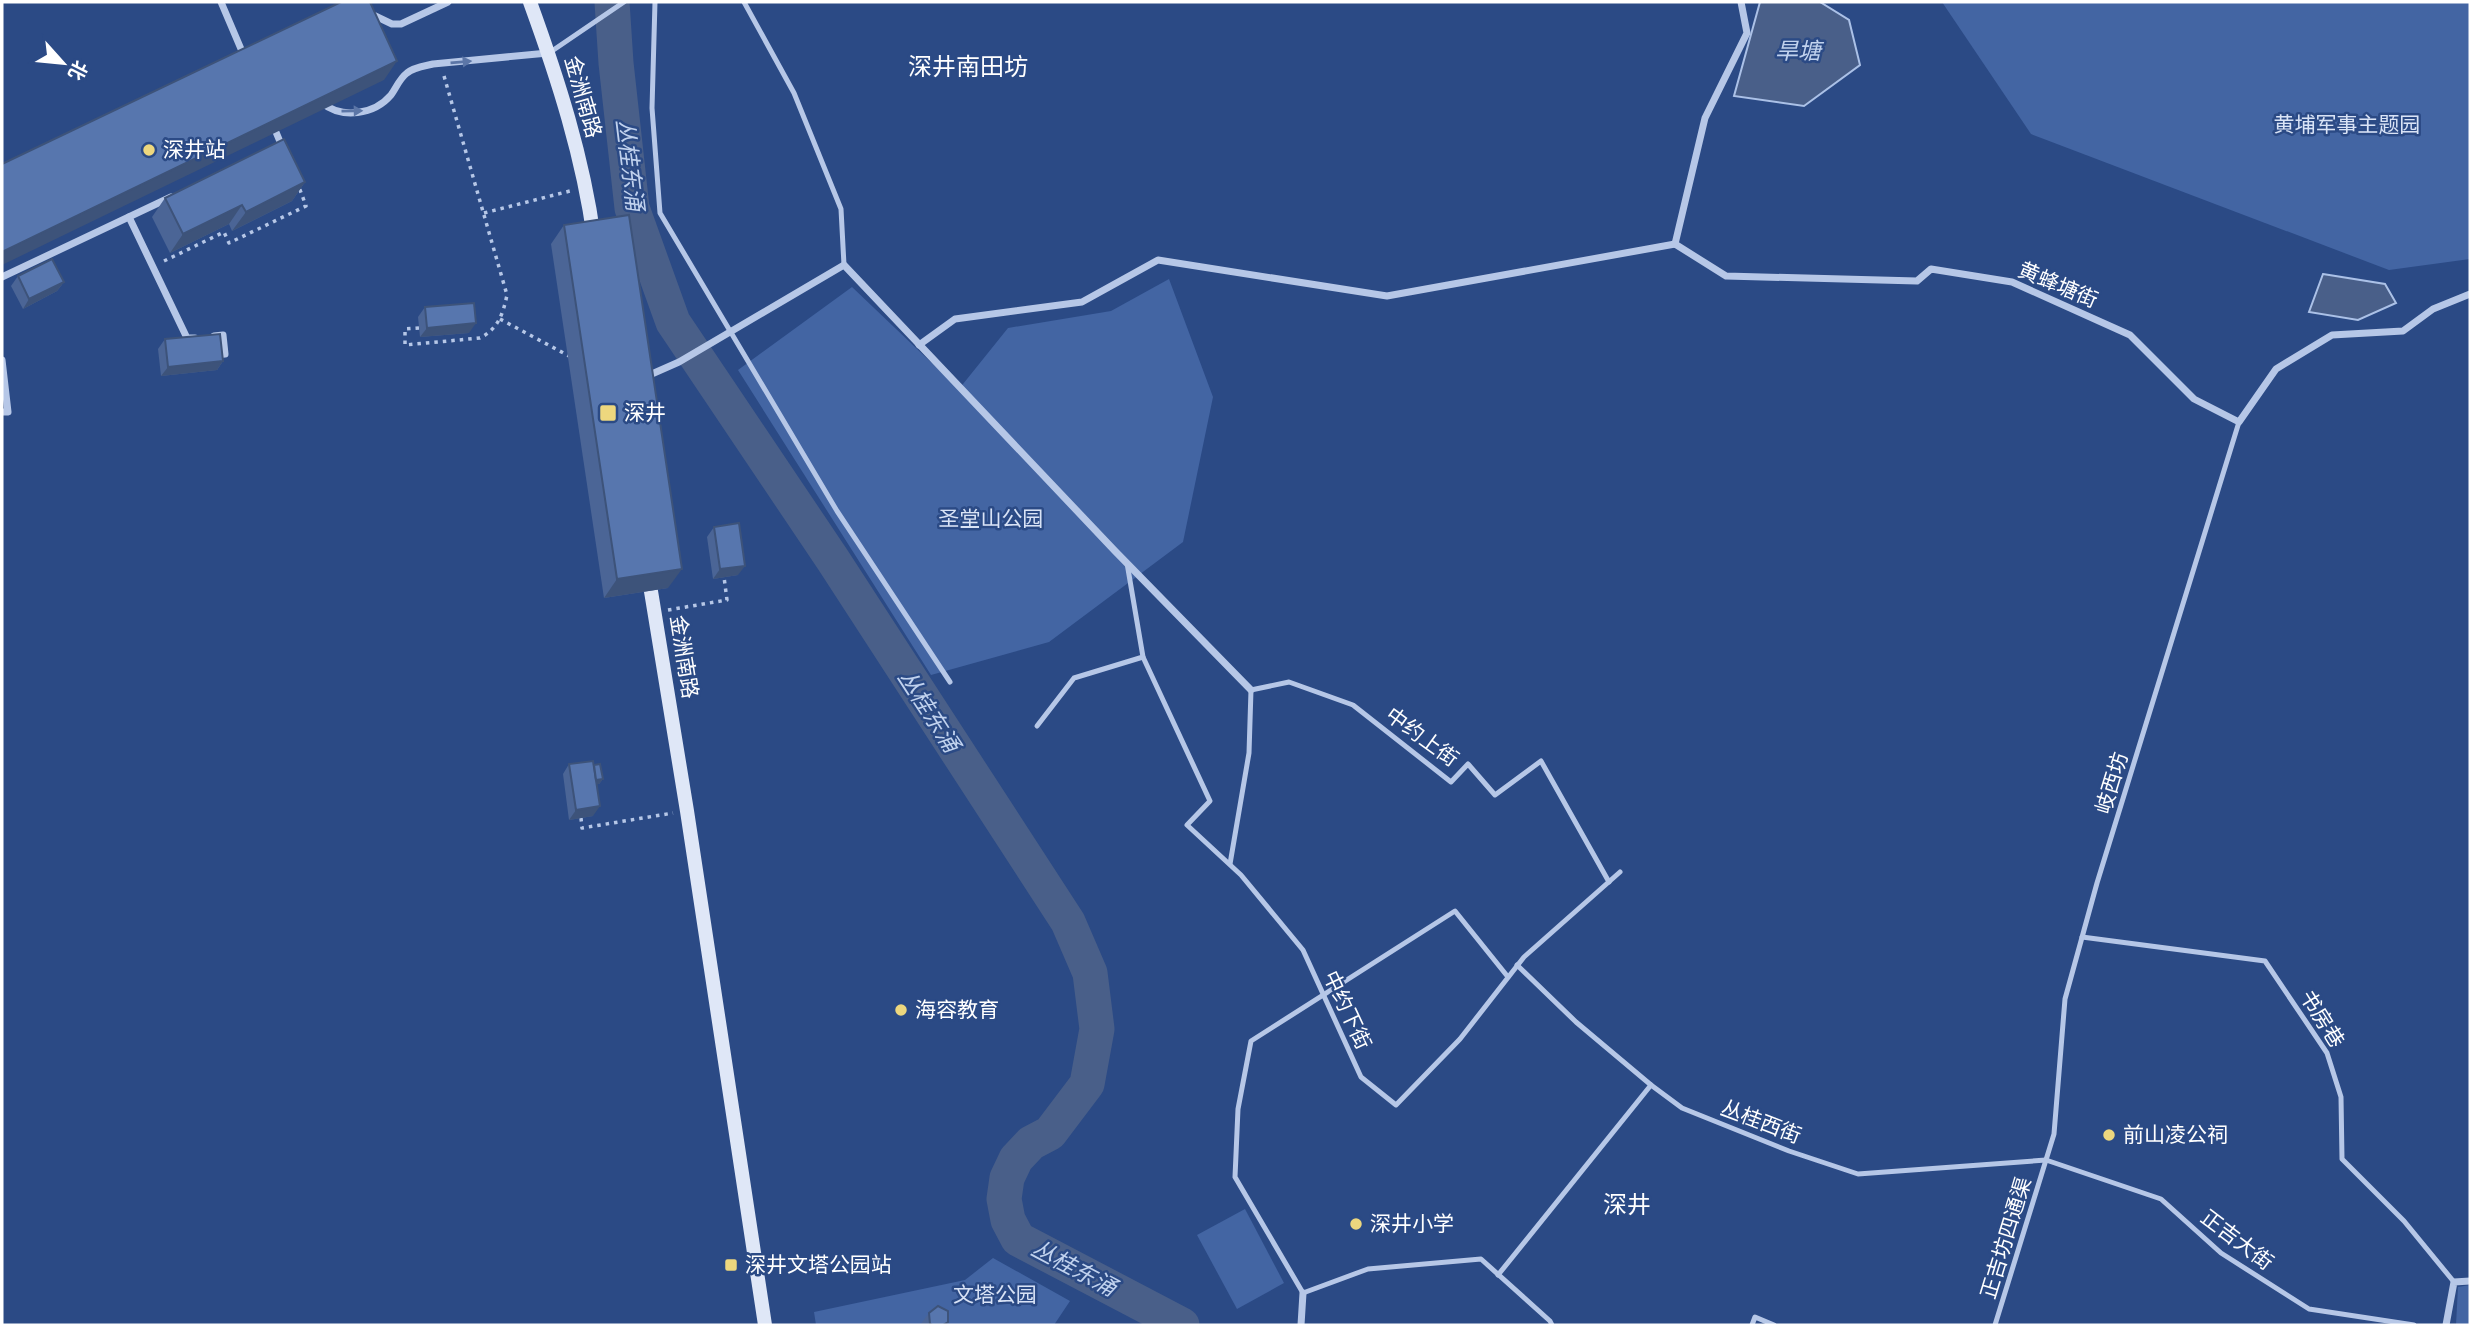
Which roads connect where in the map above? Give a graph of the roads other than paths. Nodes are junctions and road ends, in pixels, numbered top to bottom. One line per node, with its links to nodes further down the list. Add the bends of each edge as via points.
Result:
1 (221, 2): 10 (street)
2 (448, 2): 8 (street, via 401,24)
3 (530, 2): 9 (main road, 金洲南路)
4 (624, 2): 9 (lane)
5 (655, 2): 21 (lane, via 652,108 660,213)
6 (744, 2): 18 (lane, via 794,93 841,209)
7 (1741, 2): 16 (street, via 1746,33 1705,118)
8 (360, 11)
9 (548, 53): 11 (street, one-way to 9, via 344,113 360,113 389,97 407,73 418,67); 17 (main road, 金洲南路, via 587,186)
10 (246, 61)
11 (315, 97)
12 (271, 121): 13 (street, via 281,144)
13 (270, 150)
14 (176, 194): 15 (street)
15 (129, 217): 19 (street); 23 (street, via 187,338)
16 (1675, 244): 24 (street, via 1387,296 1158,261 1082,302 955,319); 29 (street, 黄蜂塘街, via 1726,276 1917,281 1931,270 2012,282 2130,335 2194,399)
17 (596, 251)
18 (844, 265): 21 (street); 24 (street)
19 (2, 277)
20 (2470, 294): 29 (street, via 2433,309 2403,331 2332,335 2276,369)
21 (730, 333): 27 (street); 33 (lane, via 837,511)
22 (211, 336): 25 (street, via 222,335 225,354)
23 (199, 337)
24 (919, 345): 31 (street)
25 (215, 356)
26 (2, 360): 28 (street, via 8,412)
27 (638, 379)
28 (2, 412)
29 (2239, 422): 39 (lane, 岐西坊)
30 (646, 558): 50 (main road, 金洲南路)
31 (1127, 563): 32 (lane); 34 (street)
32 (1143, 656): 35 (lane, via 1074,678); 36 (lane, 中约下街, via 1210,800 1187,825)
33 (950, 682)
34 (1251, 690): 36 (lane, via 1249,753); 38 (lane, 中约上街, via 1289,682 1353,705 1451,782 1468,765 1496,795 1541,761)
35 (1037, 726)
36 (1230, 864): 42 (lane, 中约下街, via 1303,950)
37 (1620, 872): 38 (lane, 中约下街)
38 (1609, 882): 40 (lane, 中约下街)
39 (2082, 937): 44 (lane, 岐西坊, via 2065,999 2054,1134); 47 (lane, 书房巷, via 2265,961 2328,1053 2341,1097 2342,1159 2404,1221)
40 (1517, 965): 41 (lane, 中约下街); 43 (lane, 丛桂西街)
41 (1508, 977): 42 (lane, via 1455,911); 42 (lane, 中约下街, via 1460,1039 1396,1105 1361,1077)
42 (1322, 995): 48 (lane, via 1251,1041 1238,1109 1235,1177)
43 (1651, 1085): 44 (lane, 丛桂西街, via 1682,1108 1858,1174); 45 (lane)
44 (2046, 1160): 55 (lane, 正吉坊四通渠); 56 (lane, 正吉大街, via 2161,1199 2221,1253 2309,1309)
45 (1498, 1275): 48 (lane, via 1481,1259 1368,1269); 49 (lane)
46 (2470, 1280): 47 (street)
47 (2454, 1282): 57 (street)
48 (1303, 1293): 51 (street)
49 (1551, 1323): 52 (lane)
50 (765, 1325)
51 (1301, 1325)
52 (1558, 1325)
53 (1752, 1325): 54 (lane, via 1755,1317)
54 (1774, 1325)
55 (1995, 1325)
56 (2414, 1325)
57 (2446, 1325)

